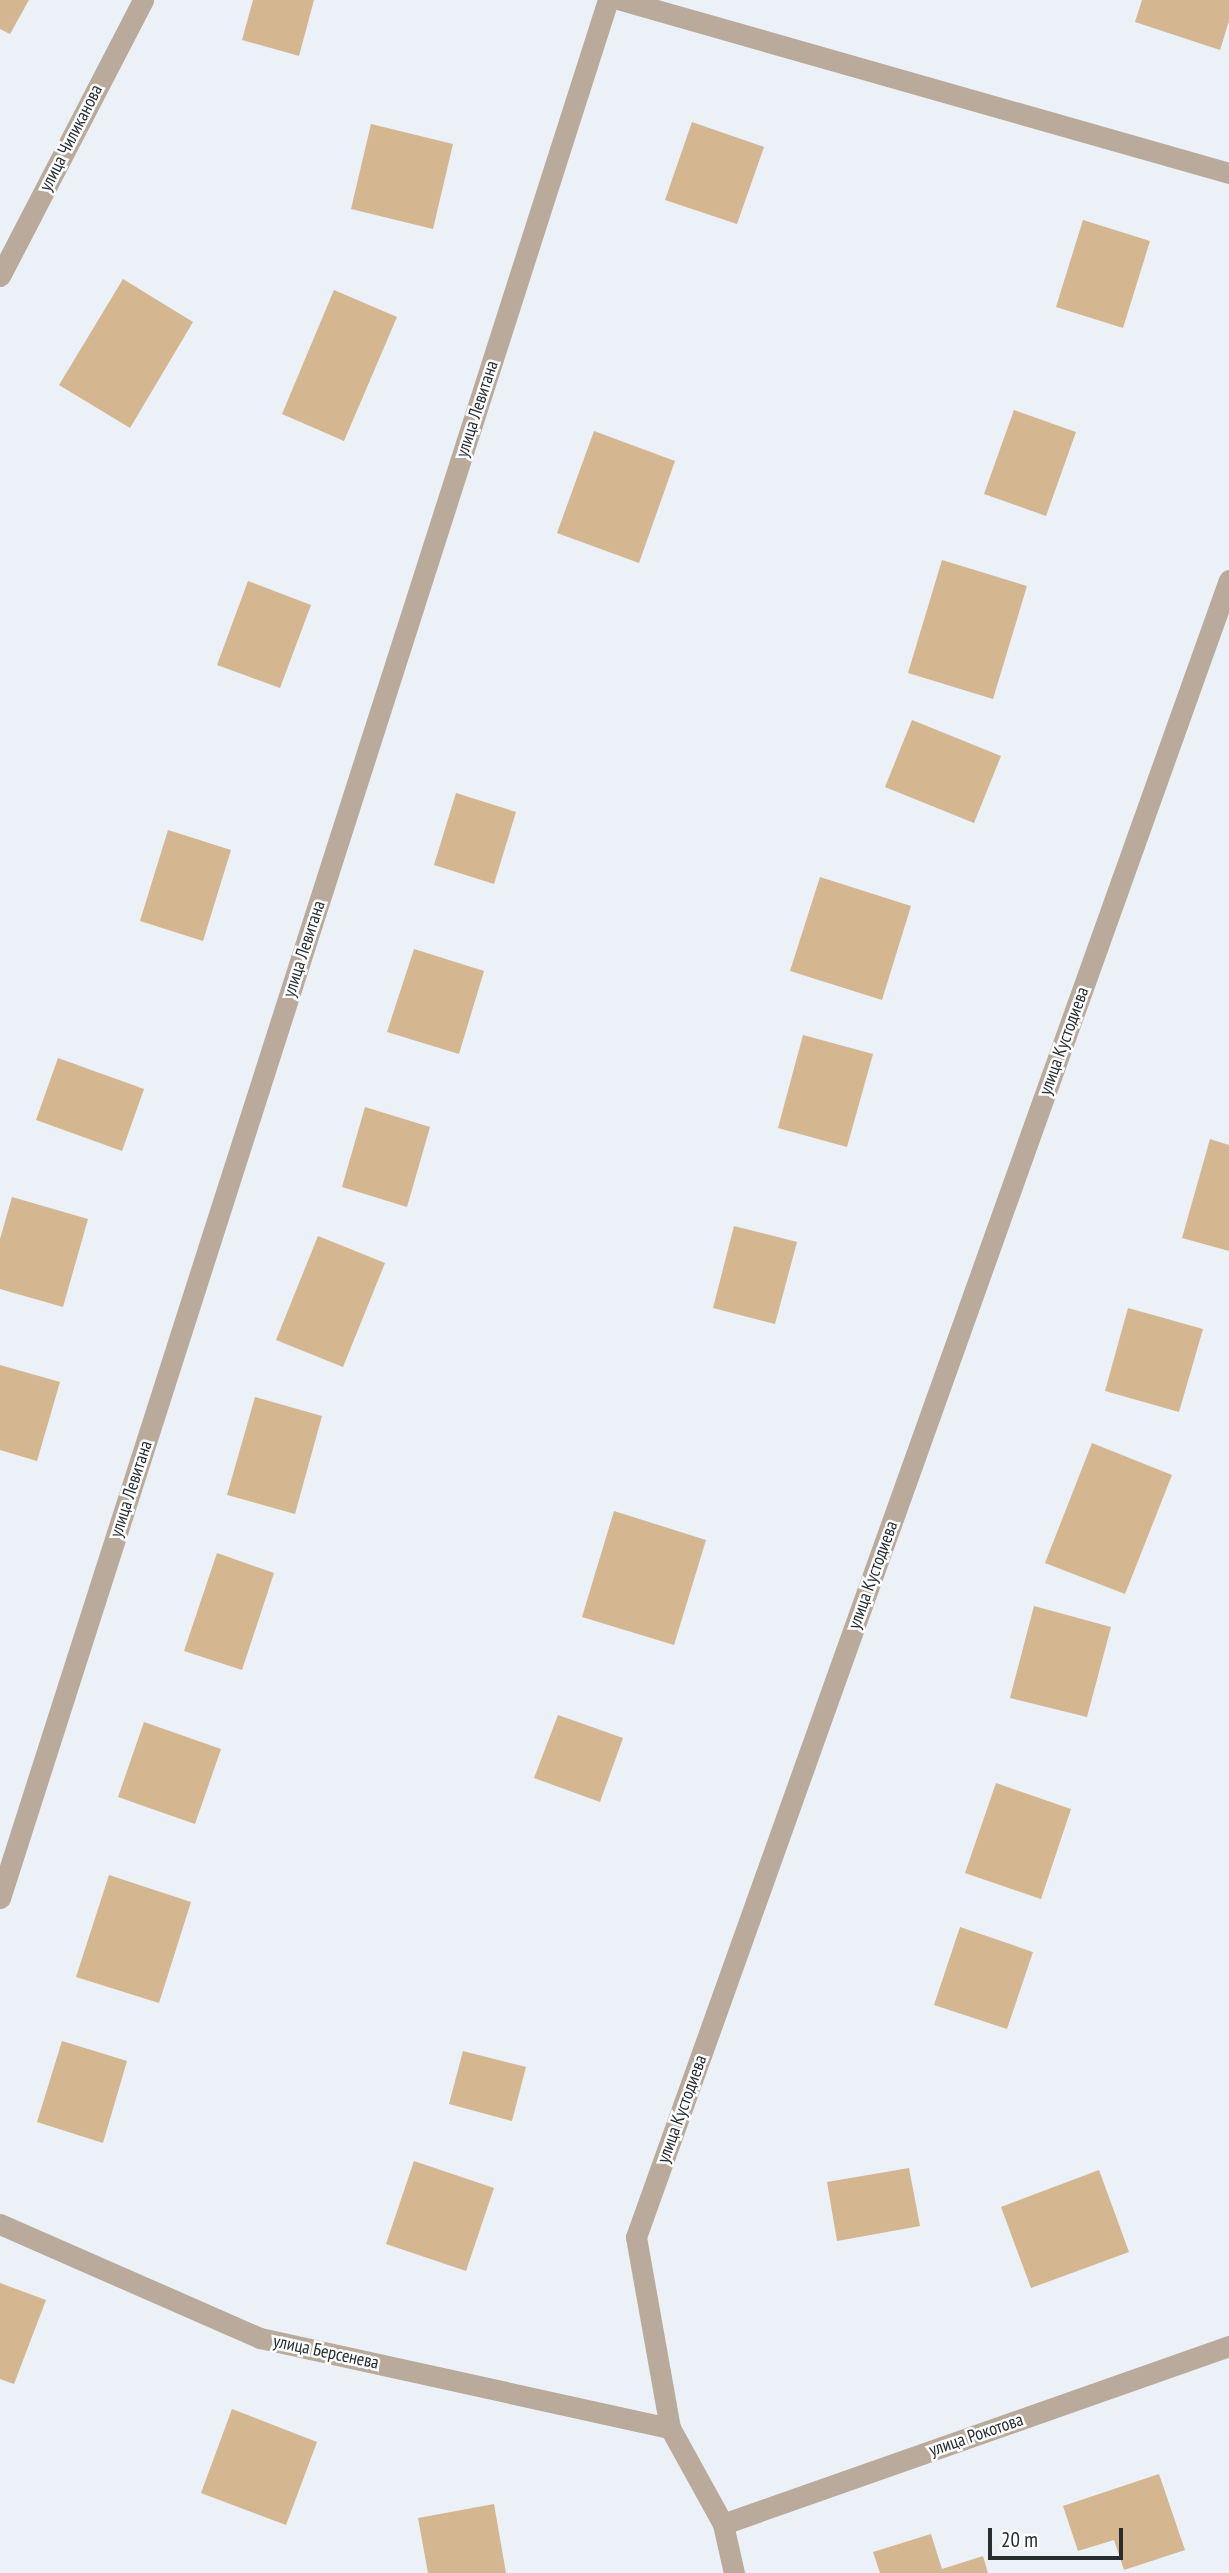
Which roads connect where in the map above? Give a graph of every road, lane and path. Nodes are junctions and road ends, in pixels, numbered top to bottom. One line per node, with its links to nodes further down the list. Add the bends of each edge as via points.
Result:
1 (143, 0): 5 (street, улица Чиликанова)
2 (608, 0): 7 (street, улица Левитана)
3 (621, 0): 4 (street)
4 (1229, 173)
5 (0, 276)
6 (1229, 580): 10 (street, улица Кустодиева, via 636,2237)
7 (0, 1898)
8 (0, 2224): 10 (street, улица Берсенева, via 260,2338)
9 (1229, 2346): 11 (street, улица Рокотова)
10 (670, 2427): 11 (street, улица Кустодиева)
11 (723, 2524): 12 (street, улица Кустодиева)
12 (734, 2573)

